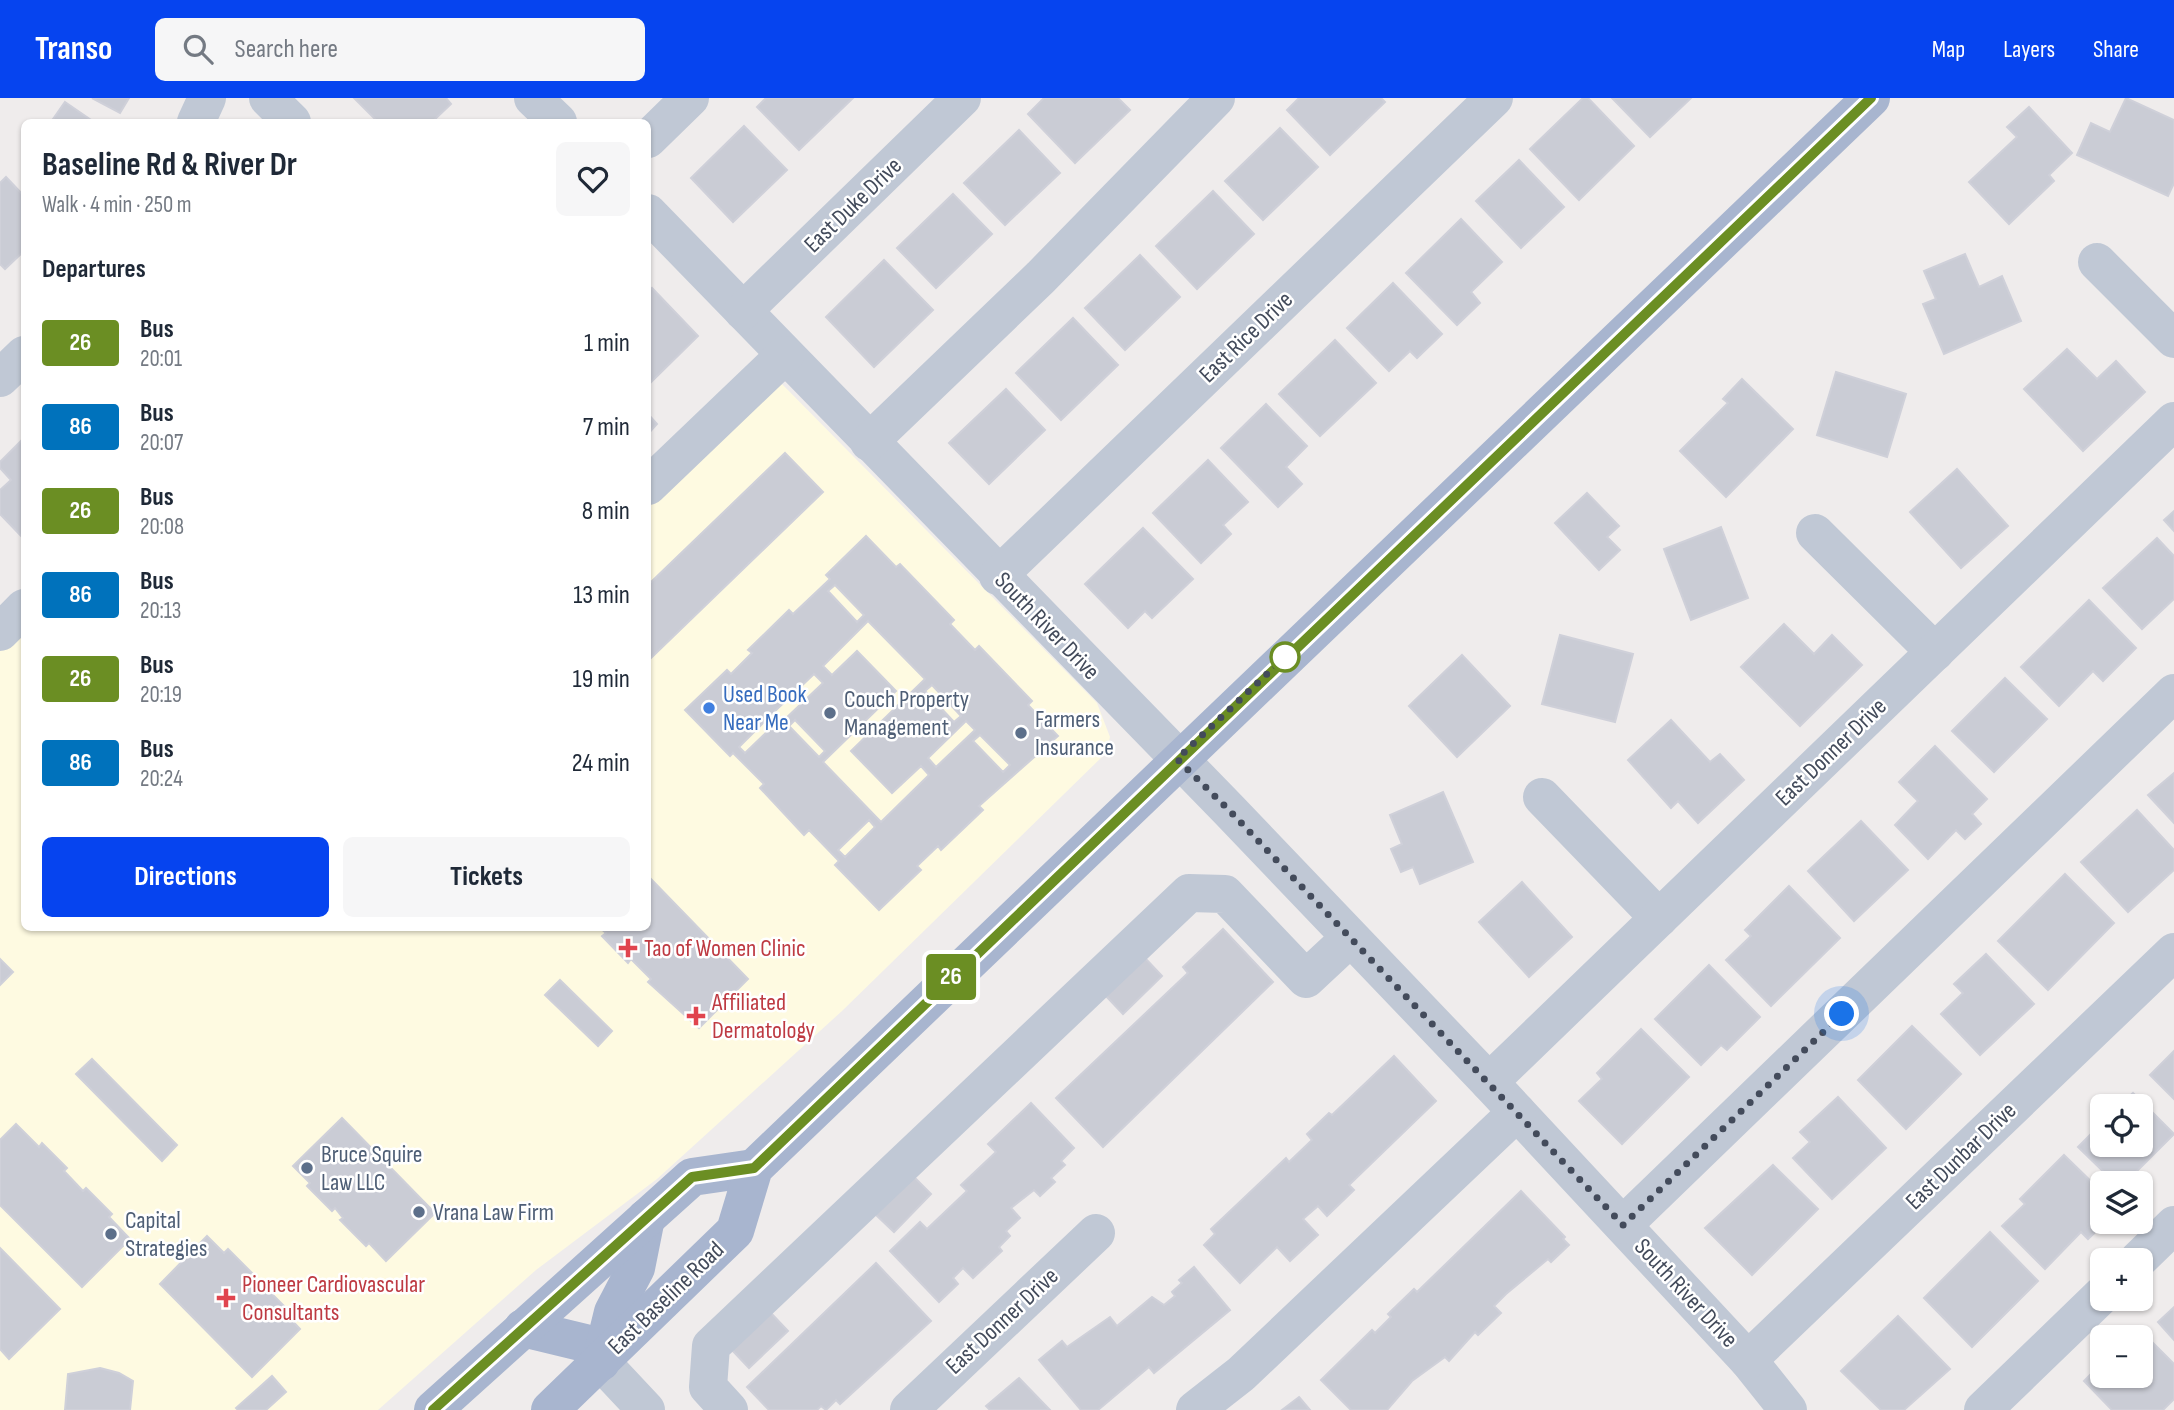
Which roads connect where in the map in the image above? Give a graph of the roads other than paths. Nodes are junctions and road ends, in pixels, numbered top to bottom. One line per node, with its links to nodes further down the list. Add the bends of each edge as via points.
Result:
1 (207, 98): 9 (street)
2 (268, 98): 10 (street)
3 (533, 98): 11 (street)
4 (690, 98): 12 (street)
5 (962, 98): 15 (street, East Duke Drive)
6 (1216, 98): 21 (street, via 1041,277)
7 (1494, 98): 24 (street, East Rice Drive)
8 (1871, 98): 29 (main road, East Baseline Road)
9 (197, 119)
10 (289, 119)
11 (555, 119)
12 (651, 136)
13 (651, 216): 15 (street, South River Drive)
14 (2096, 262): 16 (street)
15 (743, 311): 17 (street, South River Drive)
16 (2174, 338)
17 (785, 355): 21 (street, South River Drive); 22 (street)
18 (21, 358): 19 (street)
19 (0, 378)
20 (2174, 421): 27 (street, East Donner Drive)
21 (869, 442): 24 (street, South River Drive)
22 (651, 483)
23 (1815, 533): 27 (street)
24 (999, 576): 29 (street, South River Drive)
25 (21, 611): 26 (street)
26 (0, 632)
27 (1935, 652): 31 (street, East Donner Drive)
28 (2174, 693): 38 (street)
29 (1177, 759): 32 (street, South River Drive); 36 (main road, East Baseline Road)
30 (1542, 797): 31 (street)
31 (1659, 918): 34 (street, East Donner Drive)
32 (1350, 938): 34 (street, South River Drive); 49 (street, via 1306,979 1225,894 1189,893 711,1346 708,1387)
33 (2174, 952): 44 (street, East Dunbar Drive)
34 (1489, 1082): 35 (street, South River Drive)
35 (1517, 1112): 38 (street, South River Drive); 51 (street, via 1241,1374)
36 (754, 1168): 37 (main road, via 692,1177); 45 (main road, East Baseline Road, via 735,1231)
37 (646, 1217): 43 (main road); 45 (main road, via 636,1268 613,1312)
38 (1623, 1225): 44 (street, South River Drive)
39 (2174, 1225): 41 (street)
40 (1096, 1233): 50 (street, East Donner Drive)
41 (2150, 1248)
42 (2090, 1307): 53 (street)
43 (523, 1328): 45 (main road, via 585,1343); 46 (main road)
44 (1748, 1360): 52 (street, South River Drive)
45 (601, 1362): 47 (main road, East Baseline Road); 48 (street)
46 (444, 1409)
47 (550, 1410)
48 (646, 1410)
49 (729, 1410)
50 (909, 1410)
51 (1195, 1410)
52 (1788, 1410)
53 (1983, 1410)

